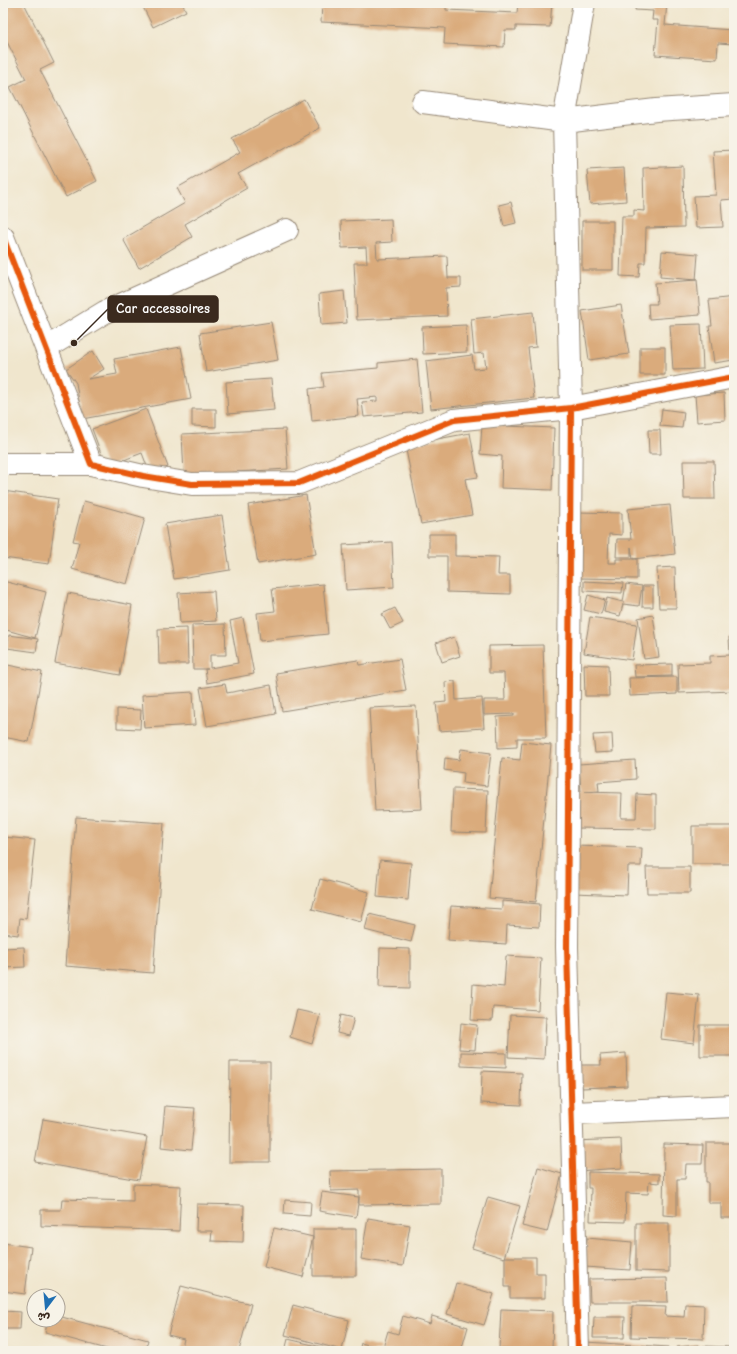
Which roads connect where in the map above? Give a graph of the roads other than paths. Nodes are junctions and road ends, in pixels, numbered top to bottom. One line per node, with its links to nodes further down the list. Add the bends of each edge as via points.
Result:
1 (584, 3): 4 (street)
2 (423, 102): 4 (street)
3 (734, 105): 4 (street)
4 (564, 120): 9 (street)
5 (287, 230): 7 (street, via 105,312)
6 (3, 237): 7 (street)
7 (46, 348): 11 (street)
8 (734, 377): 9 (street)
9 (571, 408): 11 (street, via 454,420 299,483 192,484); 13 (street, via 567,947)
10 (3, 464): 11 (street)
11 (91, 464)
12 (734, 1106): 13 (street)
13 (573, 1114): 14 (street)
14 (578, 1351)

